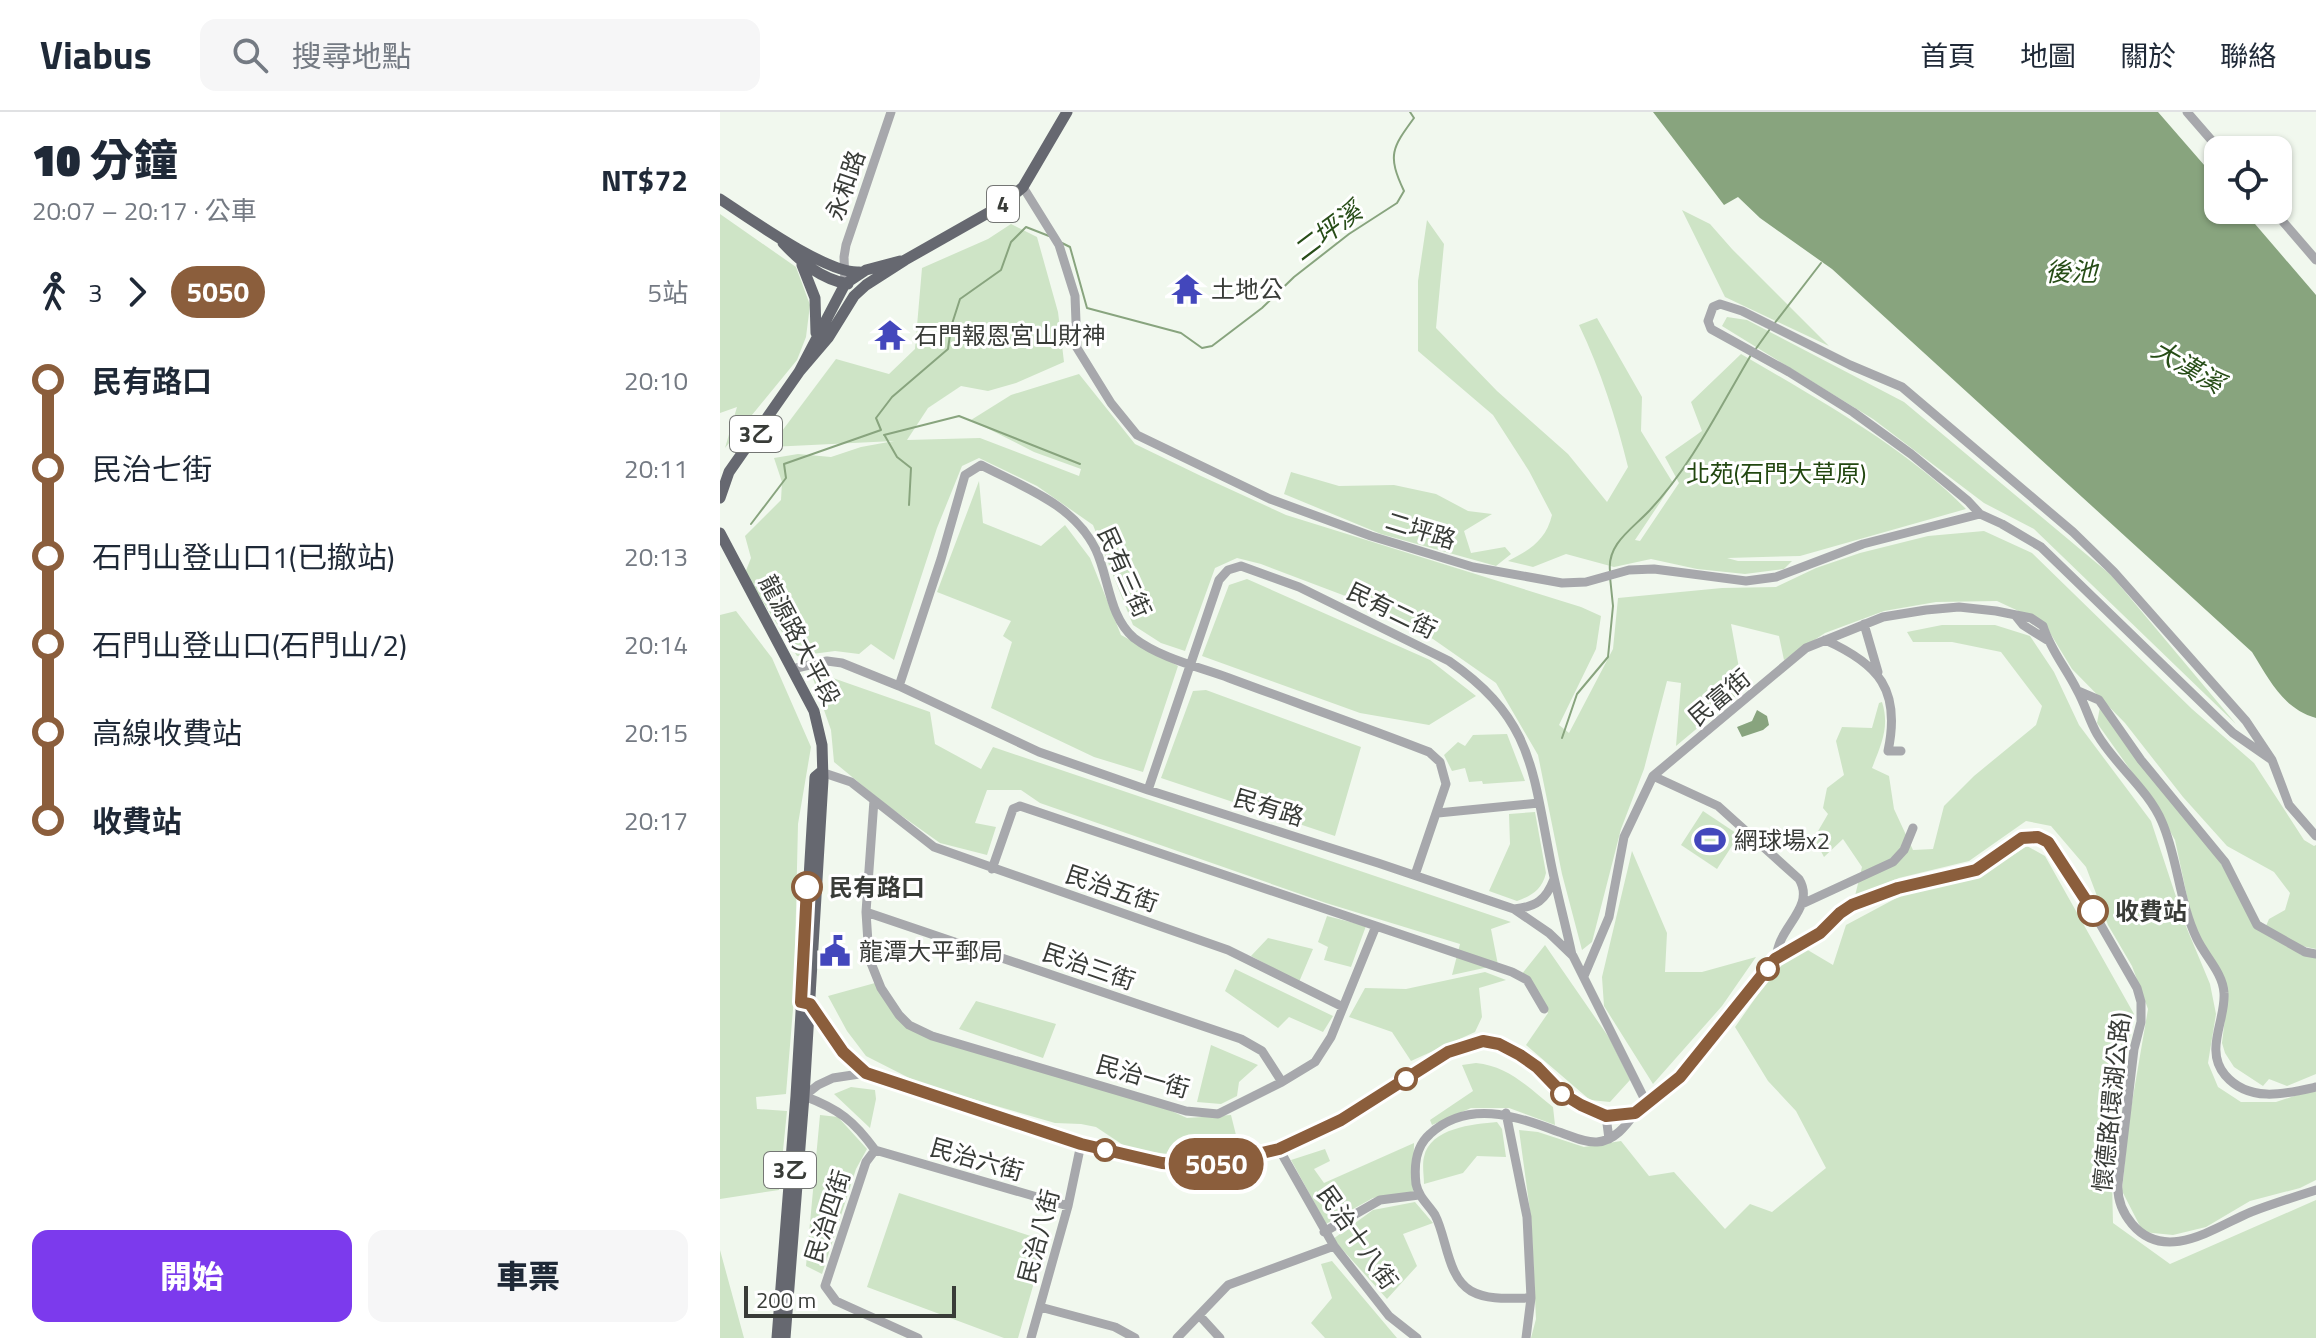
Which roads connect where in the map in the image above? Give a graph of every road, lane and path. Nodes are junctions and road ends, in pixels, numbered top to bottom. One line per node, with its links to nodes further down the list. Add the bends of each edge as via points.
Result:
1 (891, 112): 12 (street, 永和路, via 846,245)
2 (1067, 112): 5 (main road, 4)
3 (2187, 112): 4 (street)
4 (2208, 136)
5 (1023, 187): 10 (main road, 4, via 1002,205); 18 (street, 二坪路, via 1059,245 1075,296 1077,348 1137,435 1270,499 1371,536 1473,567 1562,583 1654,569 1746,581 1776,577 1863,544)
6 (720, 199): 8 (main road, 3乙)
7 (2285, 224): 11 (street)
8 (777, 237): 9 (main road, 3乙); 12 (main road, 3乙)
9 (792, 252): 12 (main road, 3乙, via 823,277); 15 (main road, 3乙, via 815,298)
10 (905, 260): 12 (main road, 4); 13 (main road, 4)
11 (2316, 260)
12 (844, 278): 13 (main road); 14 (main road); 15 (main road, 3乙)
13 (866, 285): 14 (main road, 4)
14 (845, 310): 16 (main road, 3乙)
15 (811, 349): 16 (main road, 3乙)
16 (799, 372): 17 (main road, 3乙, via 729,472)
17 (720, 498)
18 (1980, 514): 28 (street, via 2041,547 2233,733); 28 (street, via 1853,412 1711,329 1713,307 1742,311 1902,387 2114,572 2246,721)
19 (720, 533): 23 (main road, 龍源路大平段 / 3乙)
20 (1864, 624): 21 (street, 民富街); 24 (street); 26 (street, 民富街, via 1902,613 1959,607 2015,615 2047,640)
21 (1825, 640): 24 (street, via 1862,659); 30 (street, 民富街, via 1806,648)
22 (1190, 663): 25 (street, 民有三街, via 1151,648 1128,632 1097,552 1060,506 981,465 965,475); 31 (street, 民有二街); 33 (street, 民有二街, via 1219,580 1228,570 1241,566 1299,587 1449,661 1489,692 1517,729); 34 (street, 民有三街, via 1429,752 1440,762 1446,784)
23 (792, 669): 25 (street, 民有路, via 842,663); 29 (main road, 龍源路大平段 / 3乙, via 819,725)
24 (1879, 675): 27 (street, via 1893,725 1888,751)
25 (899, 686): 31 (street, 民有路, via 1039,752)
26 (2078, 691): 44 (street, via 2099,700 2225,862 2257,925); 53 (street, 民富街, via 2097,734 2162,822 2191,924 2224,992 2216,1046 2224,1074 2256,1094 2278,1096)
27 (1901, 751)
28 (2272, 760): 36 (street, via 2289,805)
29 (821, 772): 32 (street, via 851,782); 48 (main road, 龍源路大平段 / 3乙, via 815,777 810,829)
30 (1653, 776): 40 (street, via 1718,806 1799,879 1804,887); 47 (street, 民富街, via 1624,837 1609,917)
31 (1148, 790): 38 (street, 民有路)
32 (874, 800): 37 (street, 民治五街, via 934,847); 42 (street, 民治一街)
33 (1539, 803): 34 (street); 39 (street, 民有二街)
34 (1438, 813): 38 (street, 民有三街)
35 (1913, 828): 40 (street, via 1893,862)
36 (2316, 836)
37 (992, 869): 43 (street, via 1013,809 1020,806); 49 (street, 民治五街, via 1228,950)
38 (1415, 875): 41 (street, 民有路)
39 (1554, 879): 41 (street, via 1541,902); 45 (street, 民有二街)
40 (1802, 904): 46 (street)
41 (1514, 909): 45 (street, 民有路)
42 (866, 912): 52 (street, 民治三街, via 1241,1039 1262,1051); 52 (street, 民治一街, via 869,958 881,988 909,1025 932,1036 1186,1111 1218,1114)
43 (1376, 926): 49 (street, 民治一街); 50 (street, via 1512,972 1527,980)
44 (2316, 954)
45 (1573, 956): 47 (street, 民有路)
46 (1775, 959): 55 (street, via 1680,1077); 63 (street, 懷德路(環湖公路), via 1852,905 1976,870 2022,838 2038,837 2048,842 2095,915 2141,1002 2118,1184 2128,1220 2151,1238 2180,1242)
47 (1584, 976): 55 (street, 民有路)
48 (806, 1003): 51 (street); 54 (main road, 龍源路大平段 / 3乙)
49 (1343, 1007): 52 (street, 民治一街, via 1315,1062)
50 (1544, 1009)
51 (866, 1073): 54 (street, via 833,1078); 60 (street)
52 (1282, 1082)
53 (2316, 1087)
54 (800, 1096): 62 (street, via 830,1106 856,1125); 71 (main road, 龍源路大平段 / 3乙); 72 (main road, 龍源路大平段 / 3乙)
55 (1646, 1102): 57 (street)
56 (1506, 1113): 59 (street, via 1583,1140); 64 (street, via 1462,1116 1431,1133 1420,1145 1415,1167); 68 (street, via 1527,1217)
57 (1635, 1113): 58 (street); 59 (street)
58 (1606, 1116): 59 (street); 61 (street, via 1563,1094 1520,1055 1483,1041 1448,1052 1322,1131)
59 (1609, 1139)
60 (1081, 1144): 61 (street, via 1162,1163 1207,1166); 65 (street, 民治八街)
61 (1279, 1149): 66 (street, 民治十八街)
62 (875, 1150): 65 (street, 民治六街); 73 (street, 民治四街, via 866,1162 825,1286 836,1301)
63 (2316, 1190)
64 (1419, 1195): 66 (street, via 1380,1200); 68 (street, via 1434,1214 1463,1284 1494,1298)
65 (1068, 1206): 69 (street, 民治八街)
66 (1324, 1232): 67 (street, 民治十八街)
67 (1334, 1246): 70 (street, via 1228,1285); 78 (street, 民治十八街, via 1389,1316)
68 (1531, 1298): 79 (street)
69 (1040, 1307): 74 (street, 民治八街); 75 (street, via 1115,1327)
70 (1199, 1315): 76 (street); 77 (street)
71 (777, 1338)
72 (785, 1338)
73 (918, 1338)
74 (1031, 1338)
75 (1135, 1338)
76 (1177, 1338)
77 (1220, 1338)
78 (1417, 1338)
79 (1526, 1338)

